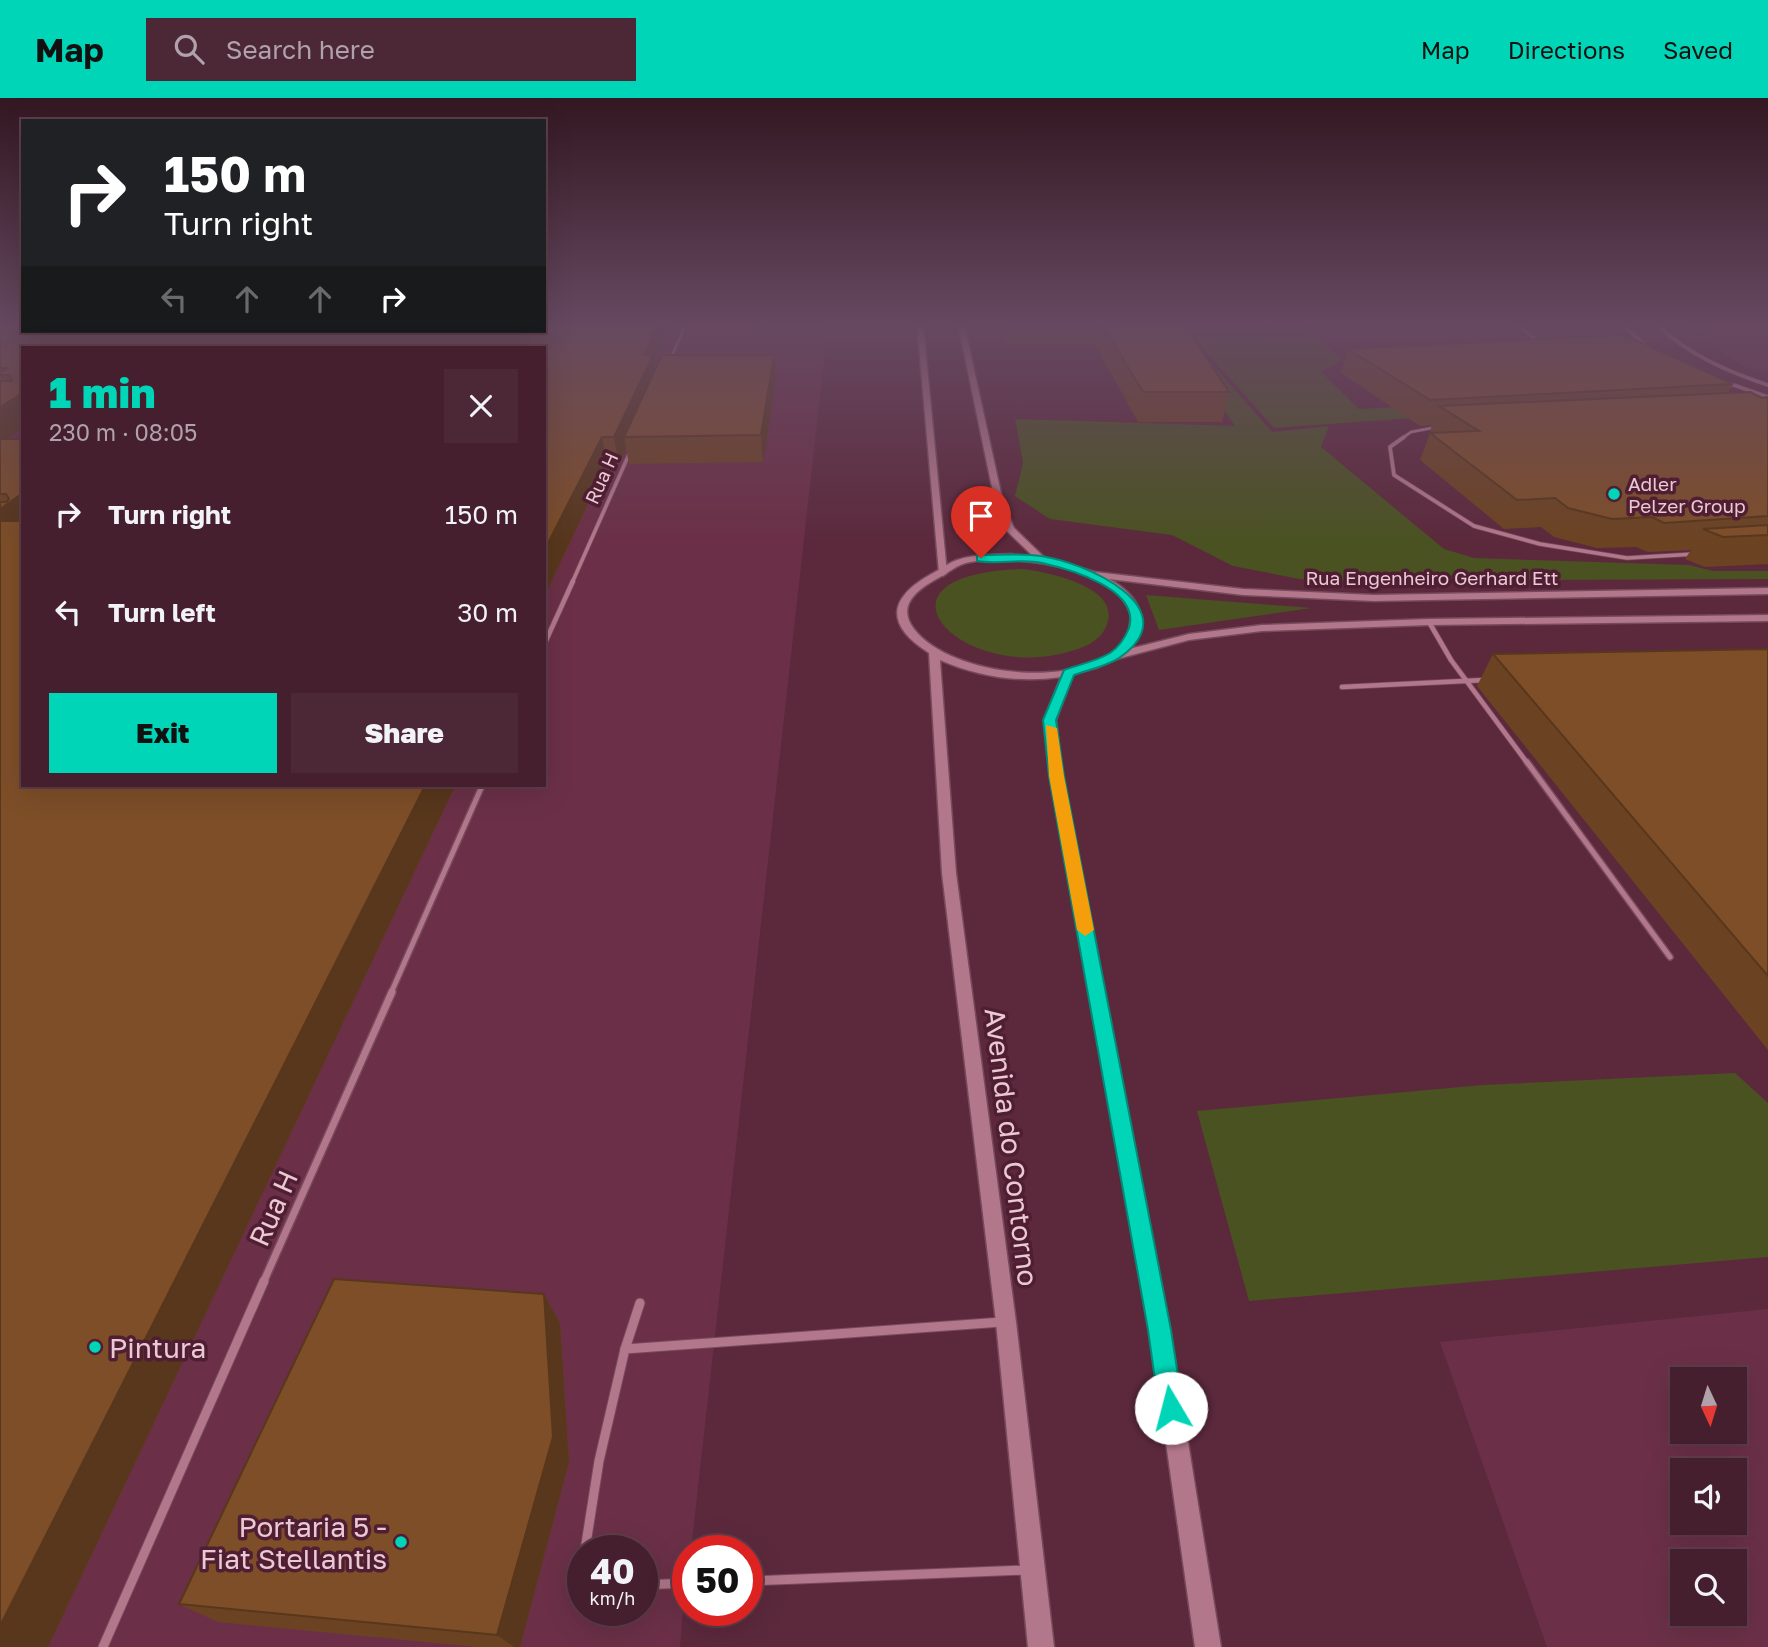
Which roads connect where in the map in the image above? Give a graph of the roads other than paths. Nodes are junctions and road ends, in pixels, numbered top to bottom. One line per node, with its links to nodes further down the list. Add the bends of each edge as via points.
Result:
1 (927, 396): 7 (street)
2 (976, 396): 6 (street, via 999,502 1010,529)
3 (1444, 427): 5 (lane, via 1411,432 1390,447 1394,475 1474,526 1540,544 1627,558)
4 (631, 448): 12 (lane, Rua H)
5 (1704, 553)
6 (1041, 559): 7 (main road, Rua Engenheiro Gerhard Ett, via 981,558 954,564); 8 (main road, Rua Engenheiro Gerhard Ett)
7 (943, 573): 13 (main road, Rua Engenheiro Gerhard Ett, via 913,586 903,602 902,619 913,637)
8 (1096, 575): 9 (main road, Rua Engenheiro Gerhard Ett, via 1243,592 1374,598); 14 (main road, via 1132,605 1136,623 1130,640)
9 (1768, 591)
10 (1768, 618): 11 (main road, Rua Engenheiro Gerhard Ett)
11 (1429, 622): 14 (main road, Rua Engenheiro Gerhard Ett, via 1262,628 1189,637); 16 (lane)
12 (546, 640)
13 (934, 653): 15 (main road, Rua Engenheiro Gerhard Ett, via 996,674); 22 (main road, Avenida do Contorno, via 949,873)
14 (1114, 656): 15 (main road, Rua Engenheiro Gerhard Ett)
15 (1068, 673): 29 (main road, via 1050,720 1056,776 1160,1330)
16 (1466, 680): 17 (lane); 18 (lane); 20 (lane)
17 (1492, 680)
18 (1342, 687)
19 (482, 787): 27 (lane, Rua H)
20 (1670, 957)
21 (640, 1303): 23 (lane)
22 (1006, 1322): 23 (lane); 25 (main road, Avenida do Contorno)
23 (625, 1349): 24 (lane)
24 (587, 1535)
25 (1032, 1570): 26 (lane); 28 (main road, Avenida do Contorno)
26 (763, 1580)
27 (103, 1647)
28 (1041, 1647)
29 (1208, 1647)

